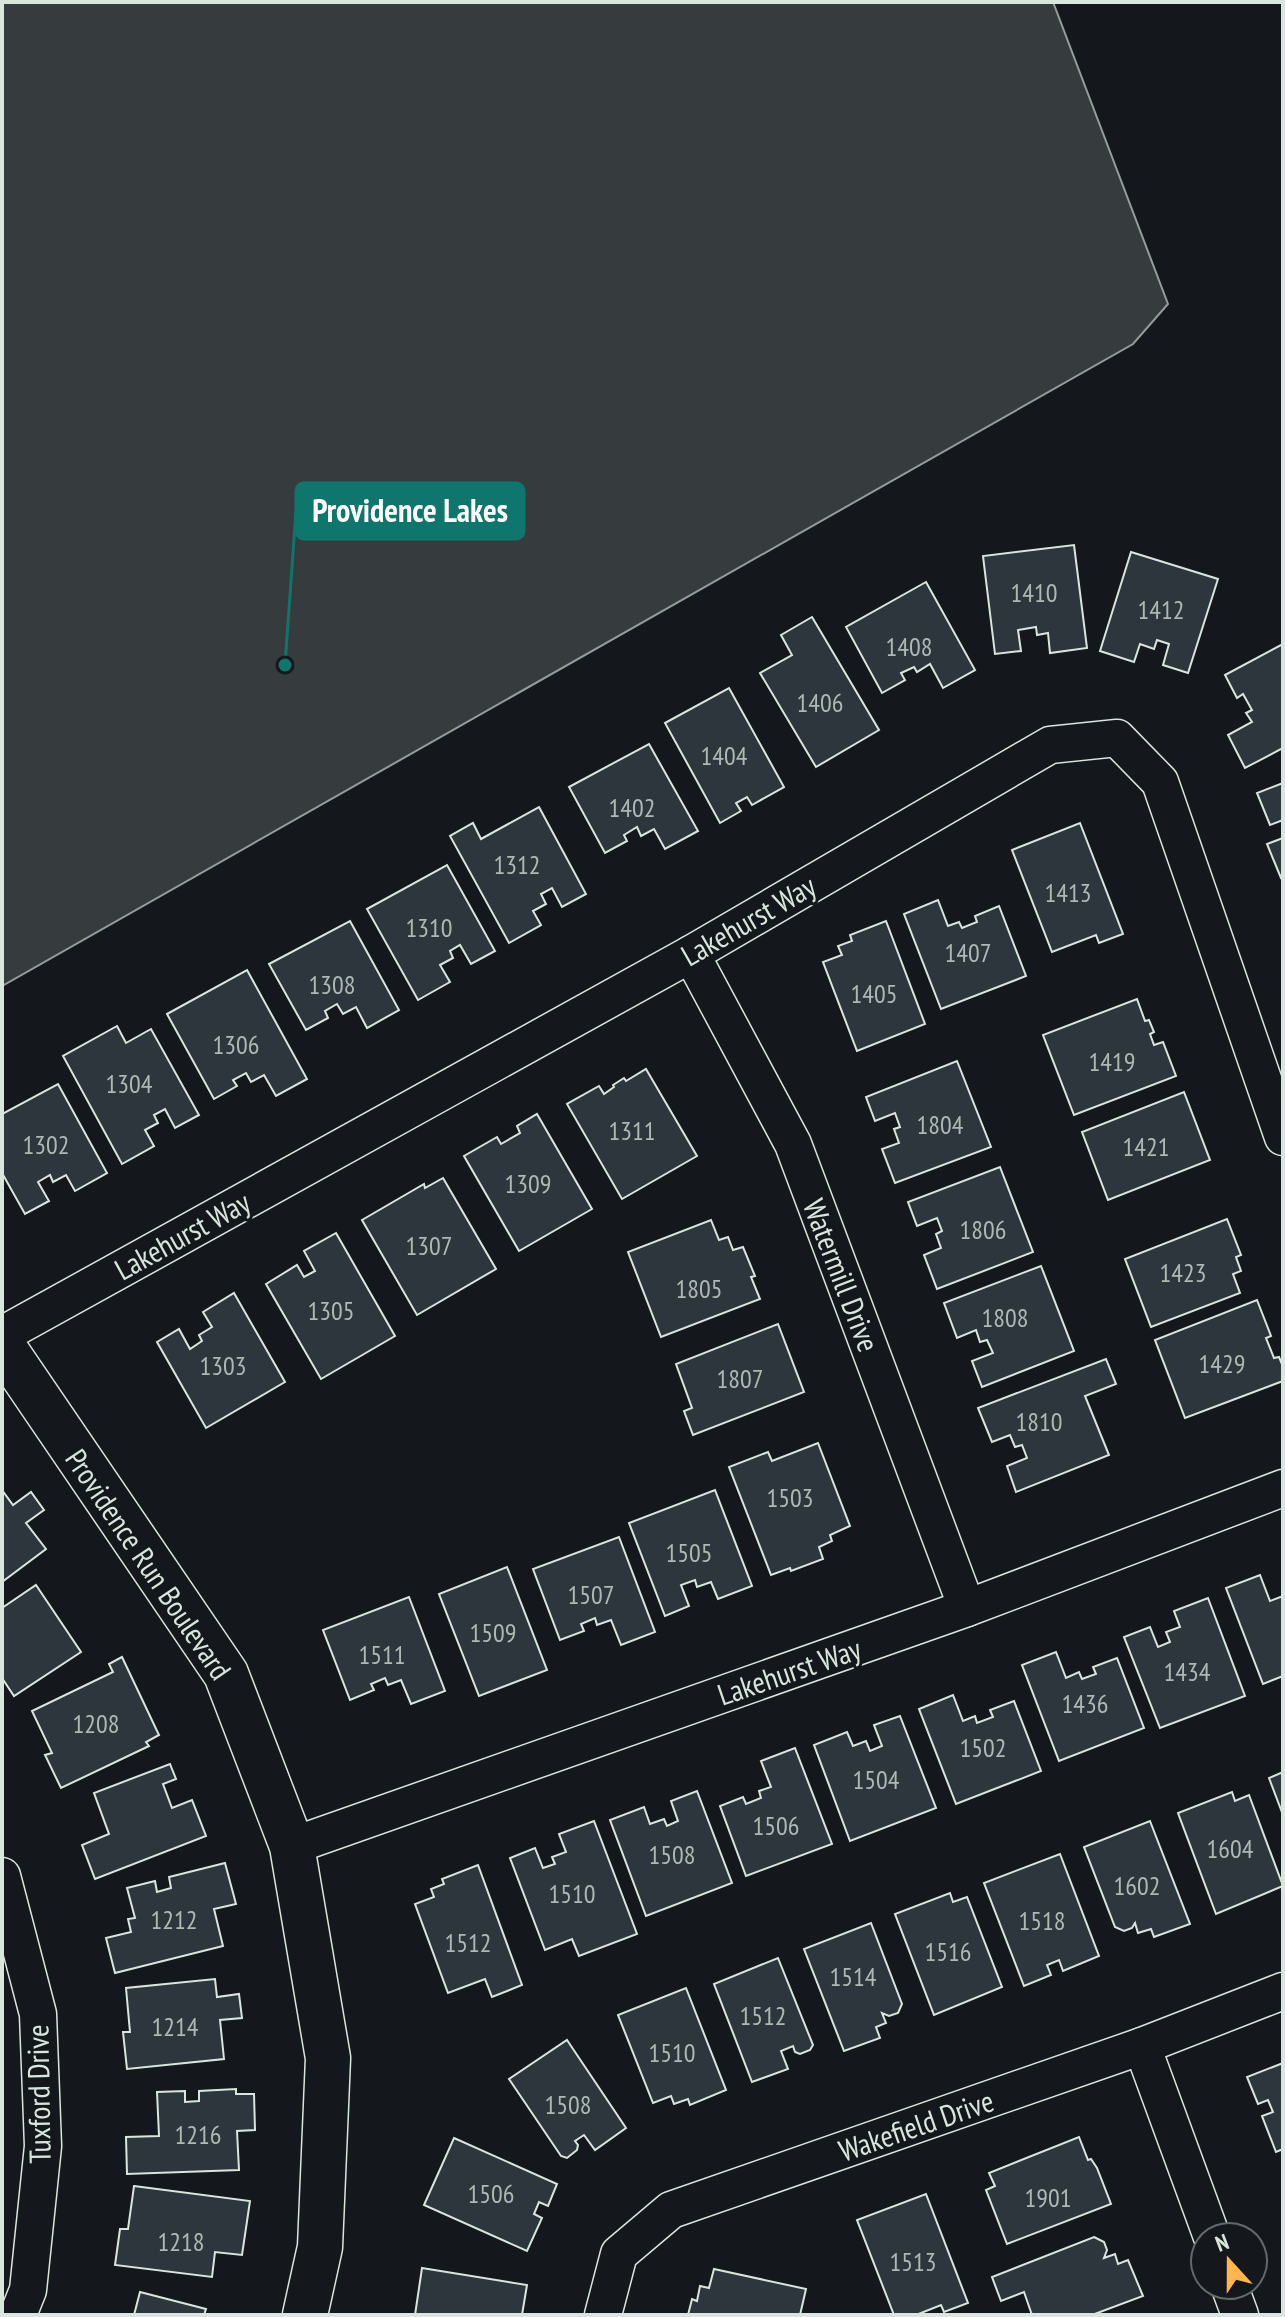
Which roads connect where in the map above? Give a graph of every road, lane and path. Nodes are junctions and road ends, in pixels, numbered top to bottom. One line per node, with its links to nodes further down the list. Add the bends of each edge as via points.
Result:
1 (691, 954): 2 (street, Lakehurst Way, via 1050,745 1117,738 1160,782); 3 (street, Lakehurst Way); 6 (street, Watermill Drive, via 793,1144)
2 (1283, 1137)
3 (2, 1335)
4 (2, 1345): 7 (street, Providence Run Boulevard, via 226,1674)
5 (1283, 1488): 6 (street, Lakehurst Way)
6 (967, 1608): 7 (street, Lakehurst Way)
7 (292, 1846): 13 (street, Providence Run Boulevard, via 328,2058 320,2247)
8 (2, 1876): 12 (street, Tuxford Drive, via 38,2014 43,2146 28,2290)
9 (1283, 1991): 10 (street, Wakefield Drive)
10 (1142, 2046): 11 (street); 14 (street, Wakefield Drive, via 671,2210 619,2254)
11 (1206, 2221)
12 (18, 2315)
13 (305, 2315)
14 (603, 2315)

